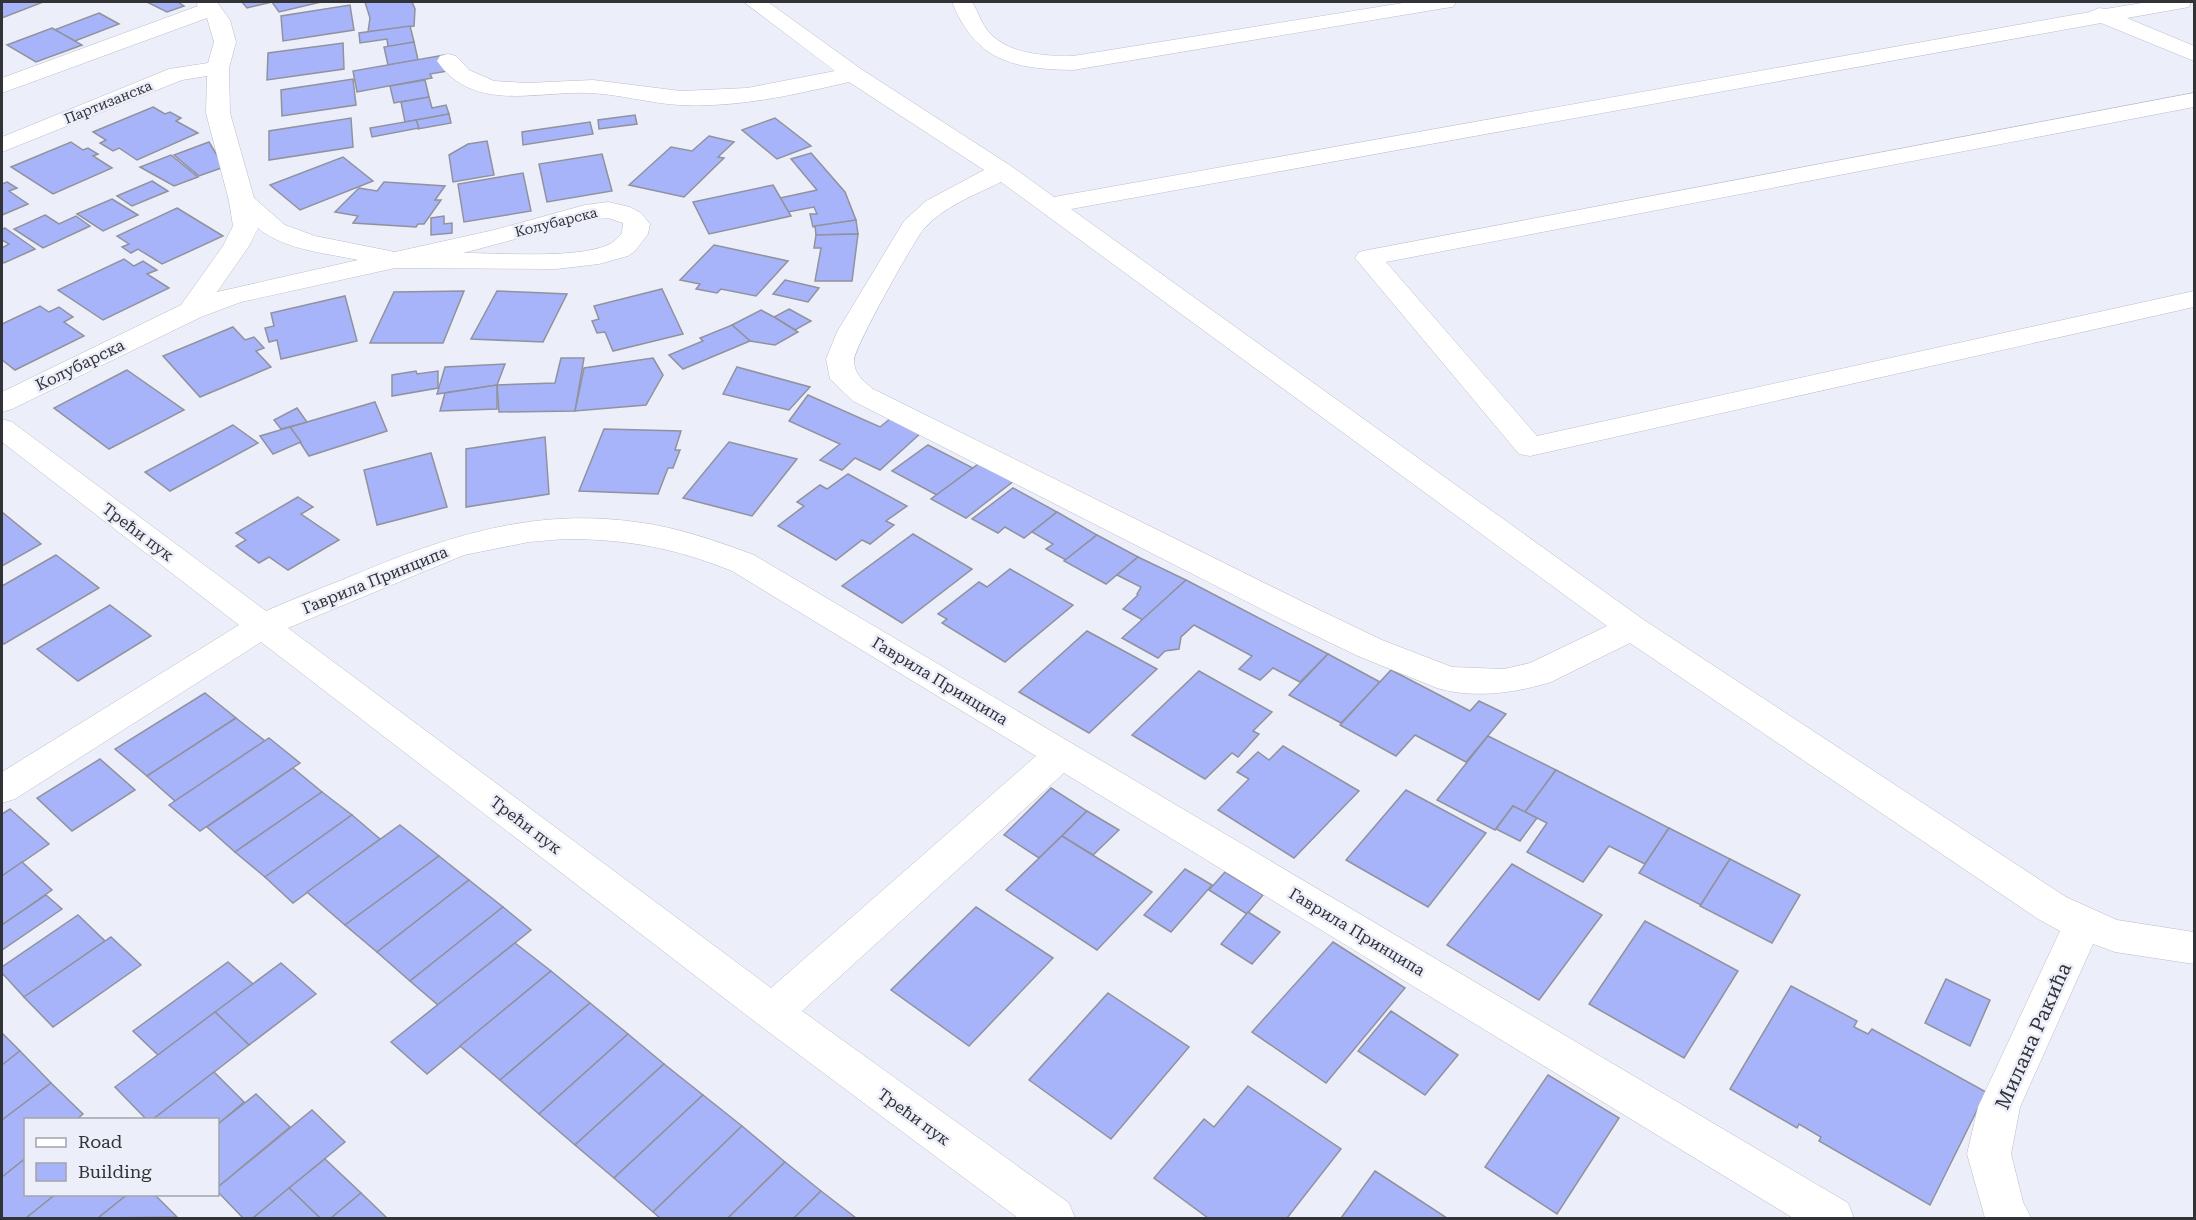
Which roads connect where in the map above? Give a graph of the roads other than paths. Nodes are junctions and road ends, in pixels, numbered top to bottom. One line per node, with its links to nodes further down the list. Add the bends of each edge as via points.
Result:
1 (755, 2): 11 (street)
2 (962, 2): 3 (street, via 980,35 998,48 1049,63 1073,63)
3 (1445, 2)
4 (2078, 2): 7 (street)
5 (2181, 2): 7 (street)
6 (209, 5): 10 (street, Колубарска, via 222,27 225,42); 12 (street)
7 (2101, 15): 8 (street); 17 (street)
8 (2194, 54)
9 (448, 61): 11 (street, via 463,76 505,90 579,86 707,99 758,94)
10 (218, 68): 14 (street, Партизанска, via 168,78); 16 (street, Колубарска, via 218,113)
11 (853, 74): 15 (street)
12 (2, 87)
13 (2194, 100): 19 (street, via 1368,258 1530,447)
14 (2, 145)
15 (1002, 171): 17 (street); 24 (street, via 935,206 913,226 850,332 840,359 844,379 863,395 1305,617 1449,679 1504,681 1539,673)
16 (242, 201): 18 (street, Колубарска, via 276,230 308,242); 20 (street, Колубарска, via 246,226)
17 (1049, 205): 24 (street)
18 (396, 260): 18 (street, Колубарска, via 556,261 599,256 626,245 637,224 621,212 585,213); 20 (street, Колубарска, via 233,296)
19 (2194, 299)
20 (191, 311): 21 (street, Колубарска)
21 (2, 403)
22 (2, 428): 23 (street, Трећи пук)
23 (263, 626): 25 (street, Гаврила Принципа, via 456,547 548,530 634,531 692,543 743,563); 26 (street, Гаврила Принципа); 29 (street, Трећи пук)
24 (1632, 628): 27 (street, via 2052,908)
25 (1062, 754): 29 (street); 31 (street, Гаврила Принципа)
26 (2, 789)
27 (2083, 924): 28 (street, via 2115,936); 32 (street, Милана Ракића, via 1998,1107 1989,1154)
28 (2194, 948)
29 (772, 1012): 30 (street, Трећи пук)
30 (1053, 1218)
31 (1832, 1218)
32 (2009, 1218)

